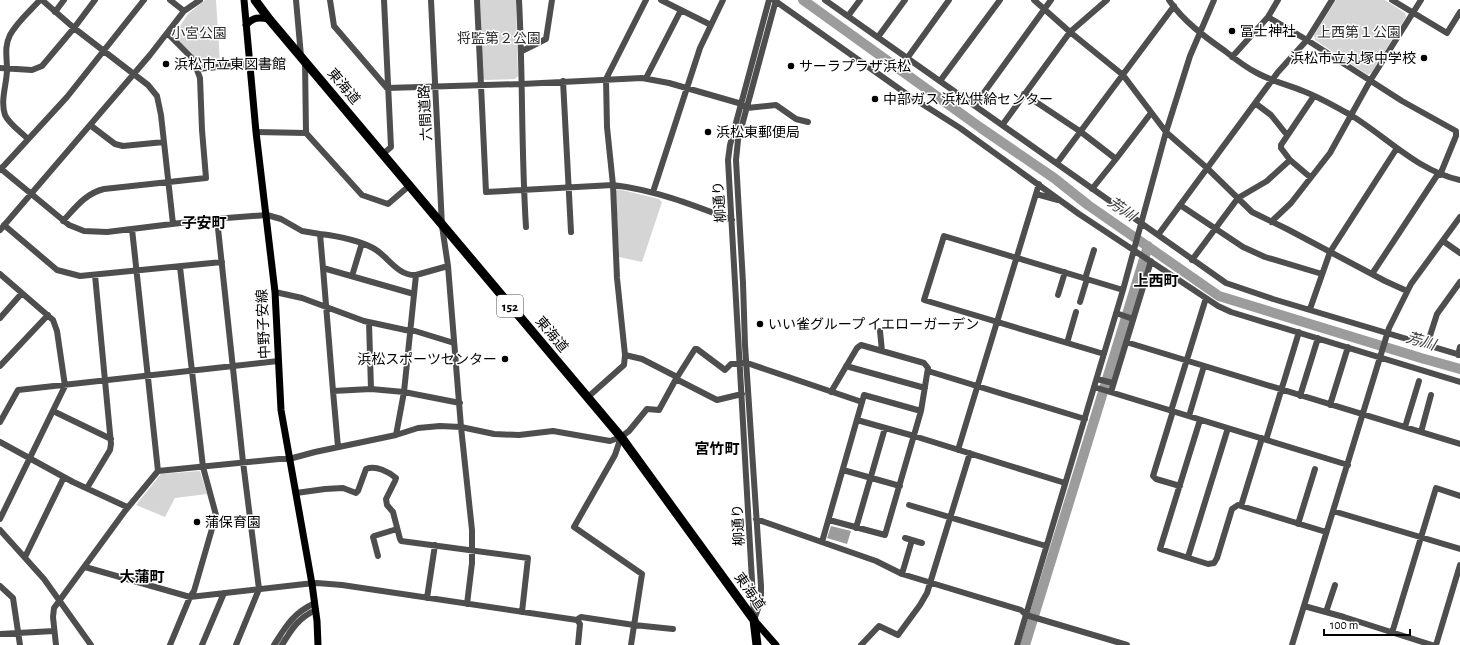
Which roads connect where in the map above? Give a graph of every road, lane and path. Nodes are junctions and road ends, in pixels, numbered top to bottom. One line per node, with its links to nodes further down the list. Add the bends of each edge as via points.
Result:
1 (41, 0): 39 (street); 60 (street, via 7,43)
2 (64, 0): 39 (street)
3 (95, 0): 47 (street)
4 (144, 0): 53 (street)
5 (170, 0): 38 (street)
6 (200, 0): 38 (street)
7 (244, 0): 45 (main road, 中野子安線)
8 (255, 0): 44 (highway, 東海道 / 152)
9 (296, 0): 57 (street)
10 (330, 0): 73 (street, via 334,26)
11 (384, 0): 73 (street)
12 (431, 0): 72 (street, 六間道路)
13 (477, 0): 71 (street)
14 (519, 0): 54 (street)
15 (552, 0): 54 (street, via 546,39)
16 (646, 0): 65 (street)
17 (661, 0): 37 (street)
18 (722, 0): 46 (street)
19 (769, 0): 78 (street, 柳通り)
20 (825, 0): 42 (street)
21 (860, 0): 42 (street)
22 (904, 0): 51 (street)
23 (949, 0): 55 (street)
24 (1000, 0): 68 (street)
25 (1034, 0): 36 (street)
26 (1051, 0): 36 (street)
27 (1107, 0): 48 (street)
28 (1169, 0): 35 (street)
29 (1214, 0): 49 (street)
30 (1278, 0): 43 (street)
31 (1332, 0): 52 (street)
32 (1392, 0): 41 (street)
33 (1421, 0): 41 (street)
34 (776, 1): 80 (street, 柳通り); 104 (street, via 908,96 960,128)
35 (1174, 6): 49 (street); 63 (street)
36 (1044, 9): 48 (street); 79 (street)
37 (681, 10): 46 (street); 64 (street)
38 (184, 11): 50 (street)
39 (55, 12): 47 (street)
40 (1460, 12): 41 (street, via 1447,33)
41 (1414, 13): 69 (street)
42 (848, 16): 51 (street)
43 (1268, 17): 52 (street); 56 (street)
44 (269, 19): 45 (main road, via 255,18); 57 (highway, 東海道 / 152)
45 (246, 25): 58 (main road, 中野子安線)
46 (711, 25): 74 (street, via 700,48)
47 (74, 28): 53 (street); 60 (street, via 42,66 32,70)
48 (1070, 32): 63 (street); 75 (street)
49 (1200, 32): 56 (street); 88 (street)
50 (167, 33): 61 (street, via 193,59); 62 (street)
51 (878, 37): 55 (street)
52 (1307, 40): 66 (street); 69 (street)
53 (103, 51): 62 (street); 91 (street)
54 (522, 51): 70 (street)
55 (908, 57): 68 (street)
56 (1232, 57): 66 (street, via 1252,71)
57 (303, 58): 89 (street); 94 (highway, 東海道 / 152)
58 (249, 64): 61 (street); 86 (main road, 中野子安線)
59 (0, 68): 60 (street)
60 (7, 69): 91 (street, via 3,108 10,122)
61 (197, 69): 103 (street, via 200,78 206,178)
62 (134, 74): 85 (street); 92 (street, via 157,96)
63 (1123, 75): 81 (street); 87 (street)
64 (646, 78): 65 (street); 74 (street)
65 (606, 80): 67 (street); 105 (street, via 607,127)
66 (1272, 80): 76 (street); 77 (street)
67 (563, 81): 70 (street); 107 (street)
68 (940, 81): 79 (street)
69 (1370, 81): 82 (street); 100 (street, via 1456,132)
70 (522, 84): 71 (street); 108 (street)
71 (481, 86): 72 (street); 108 (street, via 486,192)
72 (436, 87): 73 (street); 123 (street, 六間道路)
73 (387, 88): 94 (street, via 391,147)
74 (687, 88): 78 (street); 110 (street)
75 (1024, 94): 84 (street); 87 (street)
76 (1314, 96): 82 (street); 90 (street)
77 (1255, 103): 90 (street, via 1271,115); 98 (street)
78 (742, 104): 80 (street); 119 (street, 柳通り, via 729,152)
79 (975, 106): 84 (street)
80 (747, 108): 83 (street, via 776,105 796,119); 190 (street, 柳通り, via 738,140 736,160)
81 (1151, 113): 88 (street); 95 (street)
82 (1351, 116): 93 (street); 101 (street, via 1330,153)
83 (808, 122)
84 (1003, 124): 97 (street)
85 (90, 125): 92 (street, via 115,144 122,146); 111 (street)
86 (256, 132): 89 (street); 116 (main road, 中野子安線)
87 (1081, 132): 95 (street); 97 (street)
88 (1166, 132): 98 (street); 124 (street)
89 (306, 133): 106 (street, via 362,195 388,204)
90 (1287, 135): 96 (street, via 1280,147)
91 (28, 139): 99 (street)
92 (164, 142): 103 (street)
93 (1396, 148): 100 (street); 136 (street)
94 (383, 154): 106 (highway, 東海道 / 152)
95 (1116, 159): 109 (street)
96 (1290, 160): 101 (street); 113 (street, via 1267,181)
97 (1057, 163): 109 (street)
98 (1207, 168): 113 (street); 115 (street)
99 (0, 169): 111 (street)
100 (1439, 174): 102 (street); 150 (street)
101 (1310, 177): 121 (street, via 1289,205)
102 (1460, 180)
103 (168, 182): 120 (street, via 95,191 80,202); 122 (street)
104 (1039, 184): 112 (street); 114 (street)
105 (613, 185): 107 (street); 110 (street); 185 (street, via 617,278)
106 (409, 186): 123 (highway, 東海道 / 152)
107 (569, 187): 108 (street); 129 (street)
108 (523, 189): 125 (street)
109 (1092, 189): 124 (street)
110 (653, 192): 119 (street)
111 (31, 194): 120 (street); 126 (street)
112 (1036, 194): 114 (street); 138 (street)
113 (1238, 198): 121 (street, via 1255,214); 127 (street)
114 (1061, 201): 135 (street)
115 (1180, 205): 127 (street); 131 (street)
116 (267, 215): 118 (street); 130 (street, via 281,219 302,231); 157 (main road, 中野子安線)
117 (1460, 217): 132 (street)
118 (217, 219): 122 (street); 141 (street)
119 (732, 220): 191 (street, 柳通り)
120 (64, 221): 128 (street, via 84,231)
121 (1271, 222): 136 (street)
122 (173, 224): 128 (street)
123 (442, 226): 142 (street, 六間道路); 218 (highway, 東海道 / 152)
124 (1140, 226): 131 (street); 135 (street)
125 (526, 227)
126 (2, 228): 148 (street, via 57,270 80,276)
127 (1214, 228): 140 (street); 149 (street, via 1243,248)
128 (132, 229): 145 (street)
129 (571, 232)
130 (320, 234): 133 (street); 144 (street)
131 (1158, 235): 140 (street)
132 (1443, 241): 137 (street); 156 (street)
133 (362, 243): 151 (street, via 381,253 401,272); 152 (street)
134 (1094, 250): 153 (street)
135 (1136, 251): 139 (street); 155 (street)
136 (1330, 252): 149 (street); 150 (street)
137 (1460, 253)
138 (1016, 258): 146 (street); 171 (street); 171 (street, via 944,236 937,257 924,300)
139 (1149, 260): 161 (street); 169 (street)
140 (1192, 260): 164 (street, via 1226,283)
141 (222, 262): 143 (street); 193 (street)
142 (448, 266): 151 (street); 178 (street, 六間道路)
143 (180, 267): 145 (street); 196 (street)
144 (323, 268): 152 (street); 163 (street)
145 (137, 271): 148 (street); 198 (street)
146 (1065, 272): 153 (street); 160 (street)
147 (0, 274): 158 (street)
148 (95, 274): 202 (street)
149 (1322, 274): 164 (street)
150 (1372, 274): 156 (street)
151 (416, 275): 159 (street)
152 (352, 276): 159 (street)
153 (1086, 279): 155 (street); 162 (street)
154 (1460, 282): 180 (street, via 1437,314)
155 (1123, 290): 166 (street)
156 (1407, 291): 175 (street)
157 (275, 292): 163 (street); 188 (main road, 中野子安線)
158 (22, 293): 167 (street); 168 (street)
159 (414, 294): 173 (street)
160 (1058, 295)
161 (1206, 298): 174 (street, via 1231,312); 189 (street)
162 (1080, 302)
163 (327, 306): 170 (street); 211 (street)
164 (1310, 309): 175 (street)
165 (1076, 312): 179 (street)
166 (1120, 314): 169 (street); 184 (street)
167 (48, 315): 192 (street); 205 (street, via 58,331)
168 (0, 318)
169 (1132, 318): 177 (street)
170 (369, 322): 173 (street); 209 (street)
171 (996, 322): 179 (street); 206 (street)
172 (880, 330): 183 (street)
173 (410, 331): 178 (street); 212 (street)
174 (1299, 332): 176 (street); 210 (street)
175 (1387, 335): 180 (street); 187 (street)
176 (1318, 338): 181 (street); 217 (street)
177 (1126, 342): 189 (street); 204 (street)
178 (454, 343): 220 (street, 六間道路)
179 (1067, 343): 184 (street)
180 (1427, 345): 186 (street)
181 (1348, 347): 187 (street); 221 (street)
182 (1460, 347): 186 (street)
183 (882, 351): 194 (street, via 864,345 858,346); 197 (street, via 924,364)
184 (1104, 354): 200 (street)
185 (625, 355): 199 (street, via 642,359); 218 (street, via 624,365)
186 (1459, 355)
187 (1381, 356): 203 (street); 225 (street)
188 (278, 361): 193 (street); 247 (main road, 中野子安線, via 281,410)
189 (1186, 361): 195 (street); 224 (street)
190 (747, 362): 191 (street); 213 (street); 268 (street, 柳通り)
191 (740, 363): 199 (street, via 731,364 725,370 695,349); 215 (street, 柳通り)
192 (0, 366)
193 (233, 366): 196 (street); 248 (street)
194 (846, 366): 207 (street); 213 (street)
195 (1204, 366): 210 (street); 226 (street)
196 (192, 370): 198 (street); 250 (street)
197 (928, 371): 206 (street); 207 (street)
198 (149, 375): 202 (street); 253 (street)
199 (676, 378): 215 (street, via 717,400); 238 (street, via 659,410 647,409)
200 (1100, 379): 204 (street); 208 (street)
201 (1419, 380): 232 (street)
202 (105, 381): 205 (street); 239 (street)
203 (1460, 382)
204 (1112, 383): 214 (street)
205 (65, 386): 222 (street); 230 (street, via 18,390)
206 (977, 386): 227 (street); 244 (street)
207 (925, 388): 223 (street)
208 (1097, 388): 214 (street); 227 (street)
209 (372, 389): 211 (street); 212 (street)
210 (1281, 390): 217 (street); 240 (street)
211 (333, 391): 243 (street)
212 (404, 392): 220 (street); 236 (street)
213 (831, 392): 219 (street)
214 (1109, 392): 224 (street)
215 (742, 394): 306 (street, 柳通り)
216 (1432, 395): 235 (street)
217 (1300, 396): 221 (street)
218 (588, 397): 238 (highway, 東海道 / 152)
219 (862, 402): 223 (street, via 864,395); 228 (street)
220 (460, 403): 231 (street, 六間道路)
221 (1330, 405): 225 (street)
222 (53, 411): 239 (street); 246 (street)
223 (922, 411): 237 (street)
224 (1172, 411): 226 (street); 258 (street, via 1153,476)
225 (1363, 415): 232 (street); 249 (street)
226 (1189, 416): 229 (street)
227 (1085, 419): 256 (street)
228 (857, 420): 233 (street); 252 (street)
229 (1200, 420): 234 (street); 258 (street)
230 (0, 422)
231 (461, 427): 236 (street, via 418,428); 238 (street, via 494,434 519,435 553,431 610,441); 283 (street, 六間道路)
232 (1404, 427): 235 (street)
233 (885, 428): 237 (street); 255 (street)
234 (1228, 428): 240 (street); 286 (street)
235 (1421, 432): 242 (street)
236 (396, 435): 243 (street)
237 (914, 436): 244 (street); 257 (street)
238 (621, 437): 306 (highway, 東海道 / 152); 307 (street, via 615,455 574,527 642,574)
239 (111, 439): 259 (street, via 110,450)
240 (1264, 439): 249 (street); 263 (street)
241 (0, 442): 246 (street)
242 (1460, 444)
243 (338, 447): 247 (street)
244 (958, 450): 245 (street)
245 (970, 453): 256 (street); 266 (street)
246 (30, 458): 254 (street); 267 (street)
247 (289, 459): 248 (street); 260 (main road, 中野子安線)
248 (243, 462): 250 (street); 294 (street)
249 (1348, 465): 265 (street)
250 (203, 467): 253 (street); 296 (street, via 216,515)
251 (1316, 469): 270 (street)
252 (843, 470): 255 (street); 269 (street)
253 (158, 471): 264 (street)
254 (64, 477): 259 (street); 285 (street)
255 (871, 478): 257 (street); 271 (street)
256 (1065, 483): 281 (street)
257 (900, 486): 271 (street, via 885,535)
258 (1180, 486): 286 (street, via 1160,549)
259 (87, 488): 264 (street)
260 (296, 493): 272 (street, via 343,488 356,493 366,469 370,467 384,470 396,478 386,498); 291 (main road, 中野子安線)
261 (1460, 496): 275 (street, via 1436,488)
262 (909, 505): 266 (street)
263 (1241, 506): 270 (street); 286 (street, via 1232,509 1214,563 1208,564)
264 (127, 507): 288 (street)
265 (1333, 511): 274 (street); 275 (street)
266 (950, 518): 281 (street); 290 (street)
267 (0, 519)
268 (756, 519): 278 (street); 306 (street, 柳通り, via 761,600)
269 (829, 520): 271 (street); 278 (street)
270 (1298, 524): 274 (street)
271 (856, 528)
272 (397, 529): 280 (street, via 401,540); 284 (street, via 373,537)
273 (0, 530): 285 (street)
274 (1326, 532): 300 (street)
275 (1421, 537): 282 (street); 311 (street)
276 (905, 538): 277 (street)
277 (912, 540): 279 (street); 289 (street)
278 (822, 542): 289 (street, via 876,561)
279 (922, 543)
280 (435, 545): 283 (street); 297 (street)
281 (1046, 546): 304 (street)
282 (1460, 549)
283 (472, 551): 299 (street, 六間道路); 302 (street, via 528,558)
284 (378, 556)
285 (25, 557): 298 (street)
286 (1188, 557)
287 (1460, 565): 331 (street)
288 (85, 567): 296 (street); 298 (street)
289 (902, 574): 290 (street)
290 (930, 582): 304 (street, via 1021,610); 326 (street, via 920,606 898,635 879,626)
291 (312, 584): 294 (street); 297 (street, via 342,585); 301 (main road, 中野子安線)
292 (0, 586): 310 (street, via 13,598)
293 (1335, 586): 303 (street)
294 (259, 589): 295 (street); 318 (street)
295 (224, 593): 296 (street); 317 (street)
296 (190, 597): 316 (street)
297 (427, 598): 299 (street)
298 (58, 601): 309 (street, via 53,612); 315 (street)
299 (467, 604): 302 (street)
300 (1304, 606): 303 (street); 329 (street)
301 (315, 607): 319 (street, via 304,608 294,616); 320 (street, via 297,622); 321 (main road, 中野子安線)
302 (522, 612): 305 (street)
303 (1326, 612): 311 (street)
304 (1028, 615): 327 (street); 328 (street)
305 (578, 620): 307 (street, via 581,617); 322 (street)
306 (754, 620): 324 (highway, 東海道 / 152); 325 (main road)
307 (634, 625): 308 (street); 323 (street)
308 (673, 630)
309 (54, 631): 310 (street); 314 (street)
310 (19, 633): 312 (street); 313 (street)
311 (1392, 633): 330 (street)
312 (0, 634)
313 (20, 645)
314 (56, 645)
315 (91, 645)
316 (170, 645)
317 (202, 645)
318 (236, 645)
319 (274, 645)
320 (282, 645)
321 (318, 645)
322 (578, 645)
323 (631, 645)
324 (757, 645)
325 (776, 645)
326 (861, 645)
327 (1017, 645)
328 (1127, 645)
329 (1292, 645)
330 (1432, 645)
331 (1436, 645)

